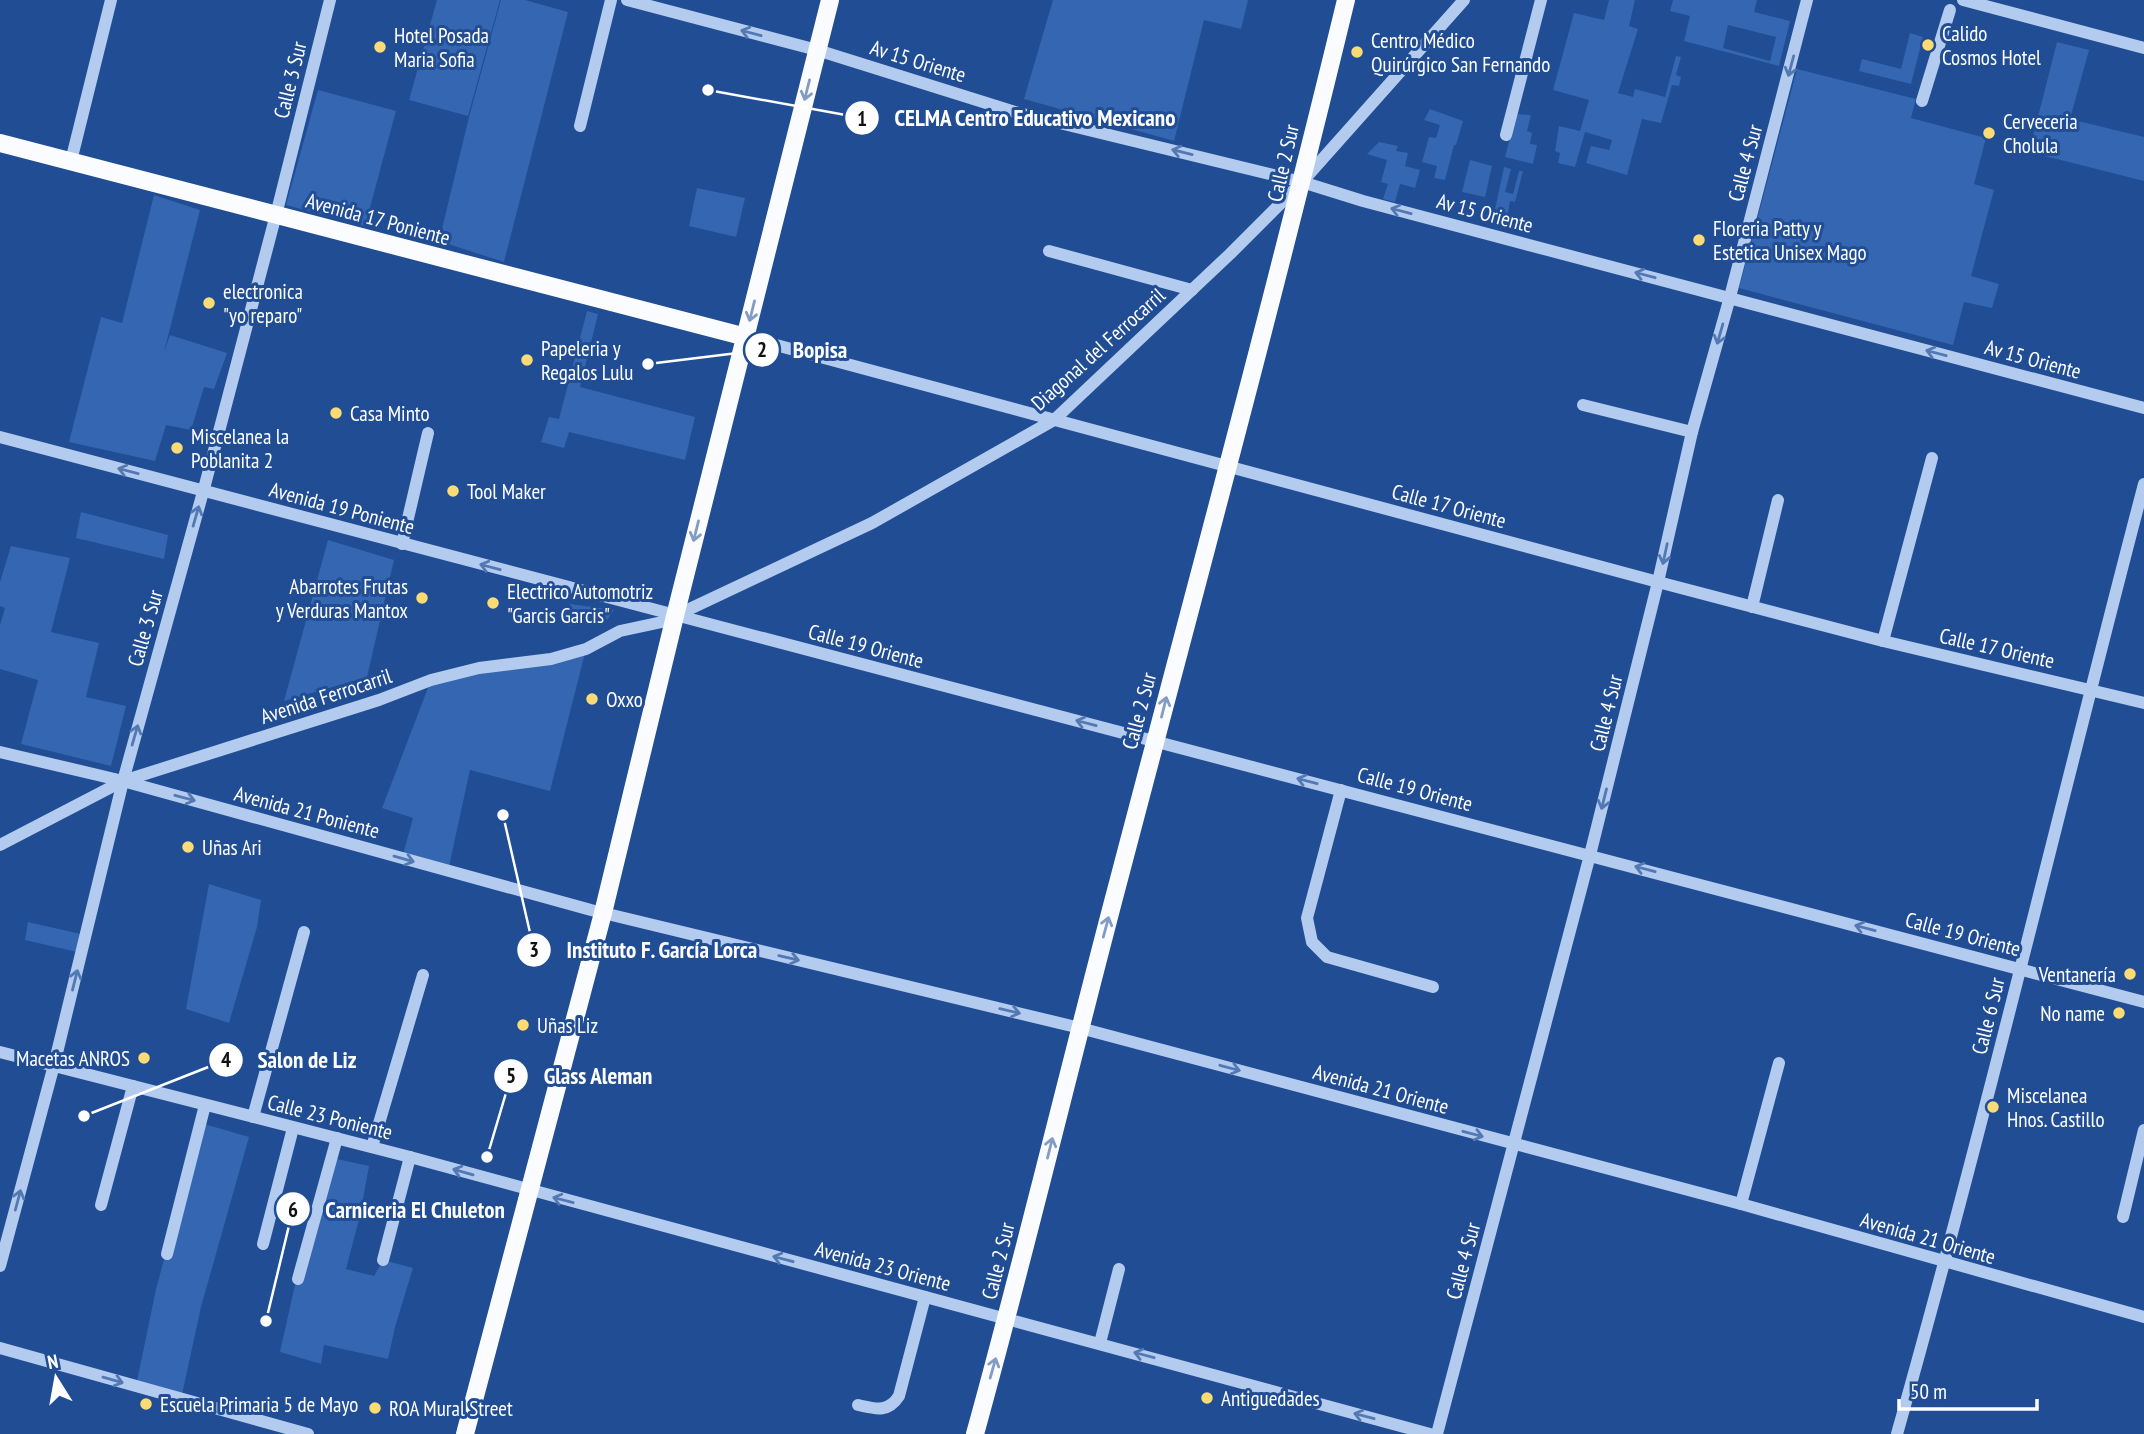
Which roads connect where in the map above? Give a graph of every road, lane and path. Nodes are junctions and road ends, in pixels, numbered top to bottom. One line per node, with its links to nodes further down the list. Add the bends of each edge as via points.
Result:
1 (111, 0): 18 (street)
2 (330, 0): 20 (street, Calle 3 Sur)
3 (611, 0): 15 (street)
4 (627, 0): 13 (street, Av 15 Oriente, one-way to 4)
5 (830, 0): 13 (main road)
6 (1346, 0): 19 (main road, Calle 2 Sur)
7 (1464, 0): 19 (street, Diagonal del Ferrocarril)
8 (1541, 0): 16 (street)
9 (1807, 0): 23 (street, Calle 4 Sur, one-way to 23)
10 (1963, 0): 12 (street)
11 (1950, 10): 14 (street)
12 (2144, 48)
13 (817, 50): 19 (street, Av 15 Oriente, one-way to 13, via 1015,112); 24 (main road, one-way to 24)
14 (1922, 101)
15 (580, 126)
16 (1506, 135)
17 (0, 143): 18 (main road, Avenida 17 Poniente)
18 (71, 161): 20 (main road, Avenida 17 Poniente)
19 (1302, 182): 22 (street, Diagonal del Ferrocarril); 23 (street, Av 15 Oriente, one-way to 19); 32 (main road, Calle 2 Sur)
20 (276, 215): 24 (main road, Avenida 17 Poniente); 34 (street, Calle 3 Sur)
21 (1048, 251): 22 (street)
22 (1192, 290): 27 (street, Diagonal del Ferrocarril)
23 (1730, 297): 26 (street, Av 15 Oriente, one-way to 23); 28 (street, Calle 4 Sur, one-way to 28)
24 (746, 337): 27 (street, Calle 17 Oriente); 39 (main road, one-way to 39)
25 (1583, 405): 28 (street)
26 (2144, 408)
27 (1054, 420): 32 (street, Calle 17 Oriente); 39 (street, Diagonal del Ferrocarril, via 872,523)
28 (1692, 432): 37 (street, Calle 4 Sur, one-way to 37)
29 (428, 433): 36 (street)
30 (0, 437): 34 (street, Avenida 19 Poniente, one-way to 30)
31 (1933, 458): 40 (street)
32 (1226, 466): 37 (street, Calle 17 Oriente); 43 (main road, Calle 2 Sur, one-way to 32)
33 (2144, 484): 41 (street, Calle 6 Sur)
34 (203, 491): 36 (street, Avenida 19 Poniente); 45 (street, Calle 3 Sur, one-way to 34)
35 (1778, 500): 38 (street)
36 (402, 544): 39 (street, Avenida 19 Poniente, one-way to 36)
37 (1658, 582): 38 (street, Calle 17 Oriente); 48 (street, Calle 4 Sur, one-way to 48)
38 (1752, 607): 40 (street, Calle 17 Oriente)
39 (675, 616): 43 (street, Calle 19 Oriente, one-way to 39); 45 (street, Avenida Ferrocarril, via 620,631 586,649 551,659 479,668 432,680); 49 (main road)
40 (1883, 641): 41 (street, Calle 17 Oriente)
41 (2090, 689): 42 (street, Calle 17 Oriente); 51 (street, Calle 6 Sur)
42 (2144, 703)
43 (1155, 741): 46 (street, Calle 19 Oriente, one-way to 43); 55 (main road, Calle 2 Sur, one-way to 43)
44 (0, 752): 45 (street, Avenida 21 Poniente)
45 (123, 781): 47 (street, Avenida Ferrocarril); 49 (street, Avenida 21 Poniente, one-way to 49); 58 (street, Calle 3 Sur, one-way to 45)
46 (1341, 790): 48 (street, Calle 19 Oriente); 53 (street, via 1307,918 1312,942 1327,957)
47 (0, 845)
48 (1590, 855): 51 (street, Calle 19 Oriente, one-way to 48); 65 (street, Calle 4 Sur)
49 (603, 913): 55 (street, Avenida 21 Oriente, one-way to 55); 68 (main road)
50 (304, 932): 61 (street)
51 (2019, 968): 54 (street, Calle 19 Oriente); 75 (street, Calle 6 Sur)
52 (423, 975): 66 (street)
53 (1433, 987)
54 (2144, 1002)
55 (1080, 1028): 65 (street, Avenida 21 Oriente, one-way to 65); 81 (main road, Calle 2 Sur, one-way to 55)
56 (0, 1052): 58 (street, Calle 23 Poniente)
57 (1779, 1063): 69 (street)
58 (54, 1065): 59 (street, Calle 23 Poniente); 76 (street, Calle 3 Sur, one-way to 58)
59 (133, 1086): 60 (street, Calle 23 Poniente); 70 (street)
60 (205, 1105): 61 (street, Calle 23 Poniente); 73 (street)
61 (253, 1117): 62 (street, Calle 23 Poniente)
62 (293, 1128): 64 (street, Calle 23 Poniente); 72 (street)
63 (2144, 1130): 71 (street)
64 (337, 1138): 66 (street, Calle 23 Poniente); 78 (street)
65 (1514, 1145): 69 (street, Avenida 21 Oriente); 89 (street, Calle 4 Sur)
66 (372, 1147): 67 (street, Calle 23 Poniente)
67 (410, 1157): 68 (street, Calle 23 Poniente, one-way to 67); 74 (street)
68 (529, 1191): 79 (street, Avenida 23 Oriente, one-way to 68); 86 (main road)
69 (1741, 1204): 75 (street, Avenida 21 Oriente)
70 (101, 1205)
71 (2123, 1217)
72 (263, 1244)
73 (167, 1254)
74 (383, 1259)
75 (1945, 1263): 80 (street, Avenida 21 Oriente); 90 (street, Calle 6 Sur)
76 (0, 1266)
77 (1119, 1269): 82 (street)
78 (298, 1279)
79 (925, 1297): 81 (street, Avenida 23 Oriente); 84 (street, via 899,1396 892,1406 880,1410)
80 (2144, 1317)
81 (1007, 1318): 82 (street, Avenida 23 Oriente); 87 (main road, Calle 2 Sur, one-way to 81)
82 (1100, 1343): 88 (street, Avenida 23 Oriente, one-way to 82)
83 (0, 1348): 85 (street, one-way to 85)
84 (858, 1405)
85 (308, 1434)
86 (465, 1434)
87 (975, 1434)
88 (1430, 1434)
89 (1437, 1434)
90 (1897, 1434)

